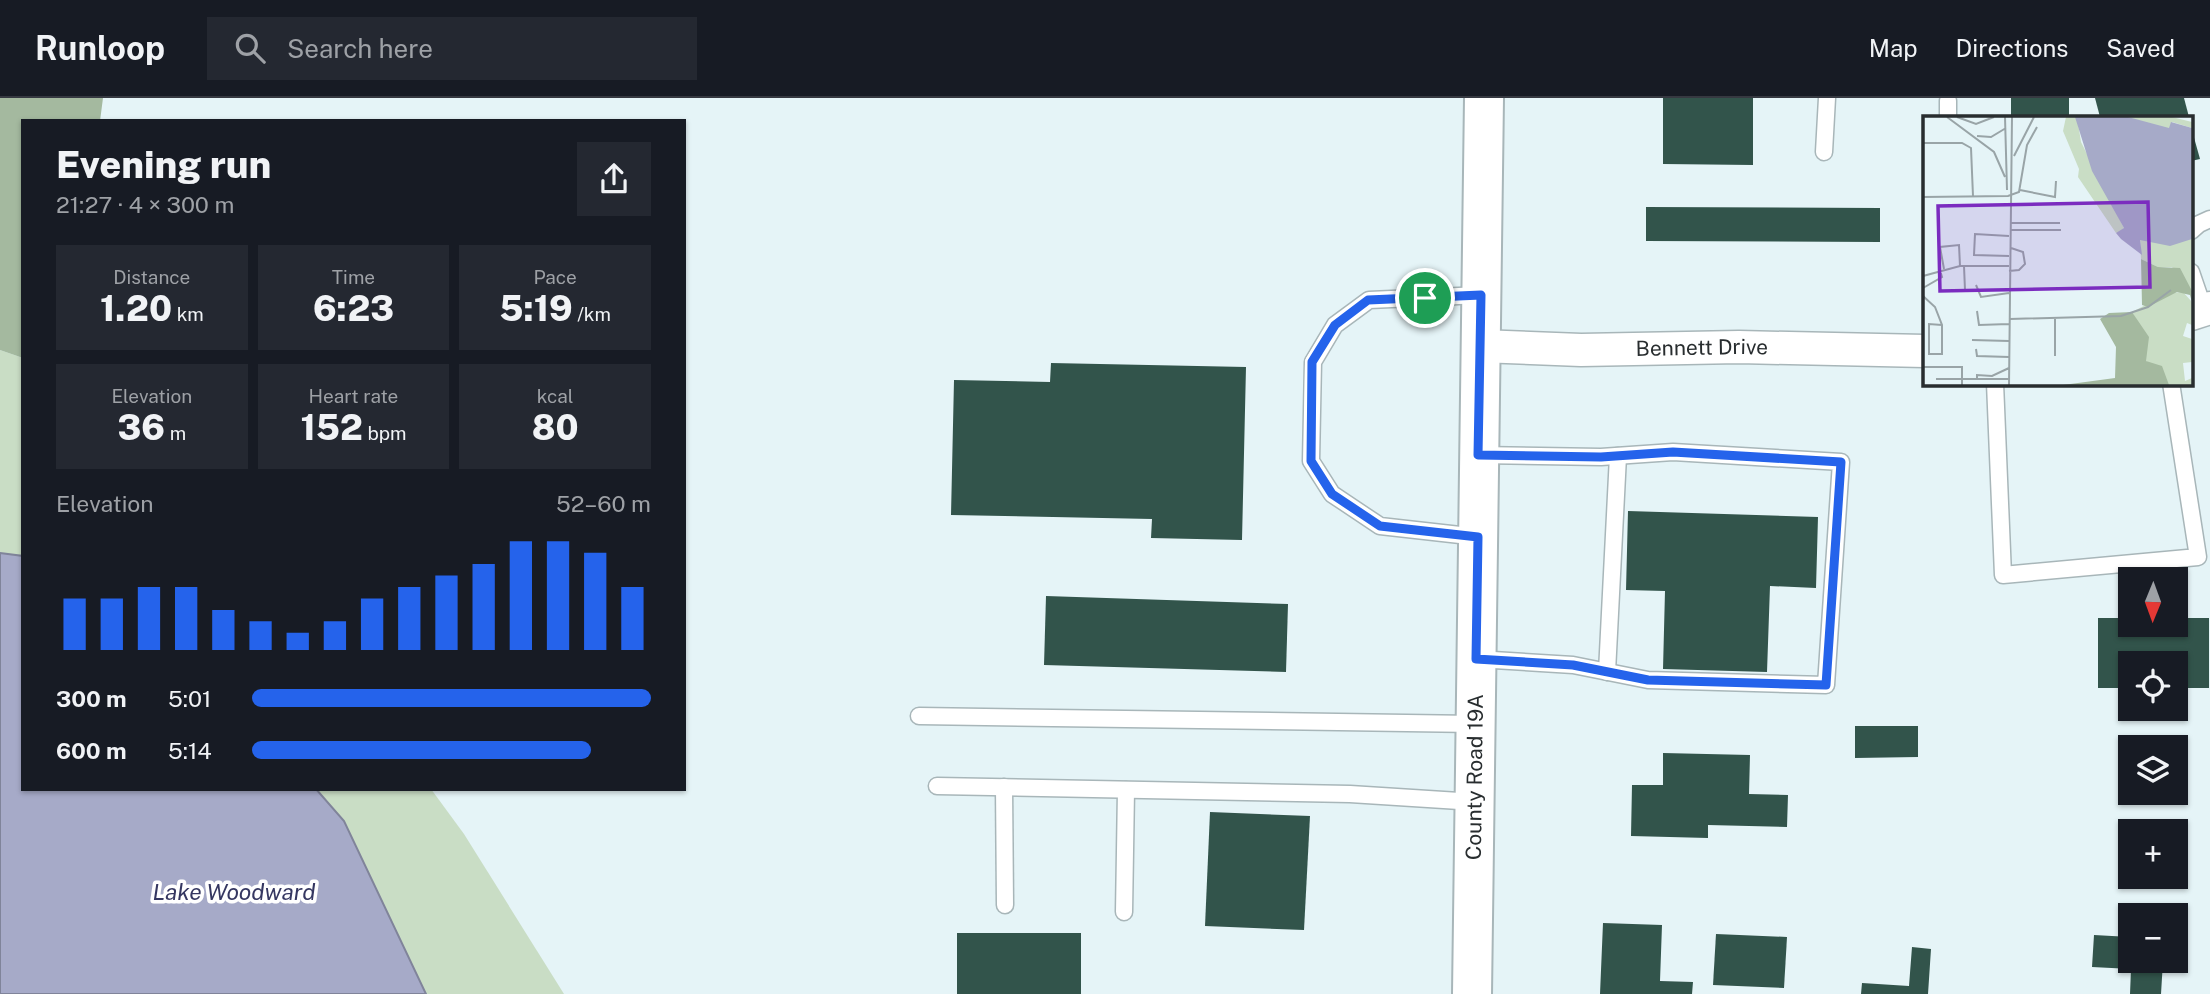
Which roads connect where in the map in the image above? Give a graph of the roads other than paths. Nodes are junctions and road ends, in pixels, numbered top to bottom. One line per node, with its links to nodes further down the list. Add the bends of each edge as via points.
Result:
1 (1484, 98): 7 (main road, County Road 19A)
2 (1827, 98): 3 (lane)
3 (1824, 152)
4 (2210, 219): 5 (lane)
5 (2192, 230)
6 (2192, 276): 8 (lane)
7 (1481, 295): 9 (main road, County Road 19A); 15 (lane, via 1368,300 1335,325 1312,362 1311,461 1332,494 1380,526)
8 (2202, 311)
9 (1480, 346): 10 (street, Bennett Drive); 13 (main road, County Road 19A)
10 (1923, 351)
11 (1995, 385): 12 (lane, via 2003,575 2198,556)
12 (2171, 385)
13 (1478, 455): 14 (lane); 15 (main road, County Road 19A)
14 (1618, 456): 17 (lane); 17 (lane, via 1673,452 1841,462 1826,685 1648,680)
15 (1478, 537): 16 (main road, County Road 19A)
16 (1476, 659): 17 (lane, via 1573,665); 19 (main road, County Road 19A)
17 (1607, 672)
18 (919, 716): 19 (lane)
19 (1475, 724): 23 (main road, County Road 19A)
20 (937, 786): 21 (lane)
21 (1004, 787): 22 (lane); 24 (lane)
22 (1126, 790): 23 (lane, via 1350,794); 25 (lane)
23 (1475, 802): 26 (main road, County Road 19A)
24 (1005, 905)
25 (1124, 912)
26 (1472, 994)

